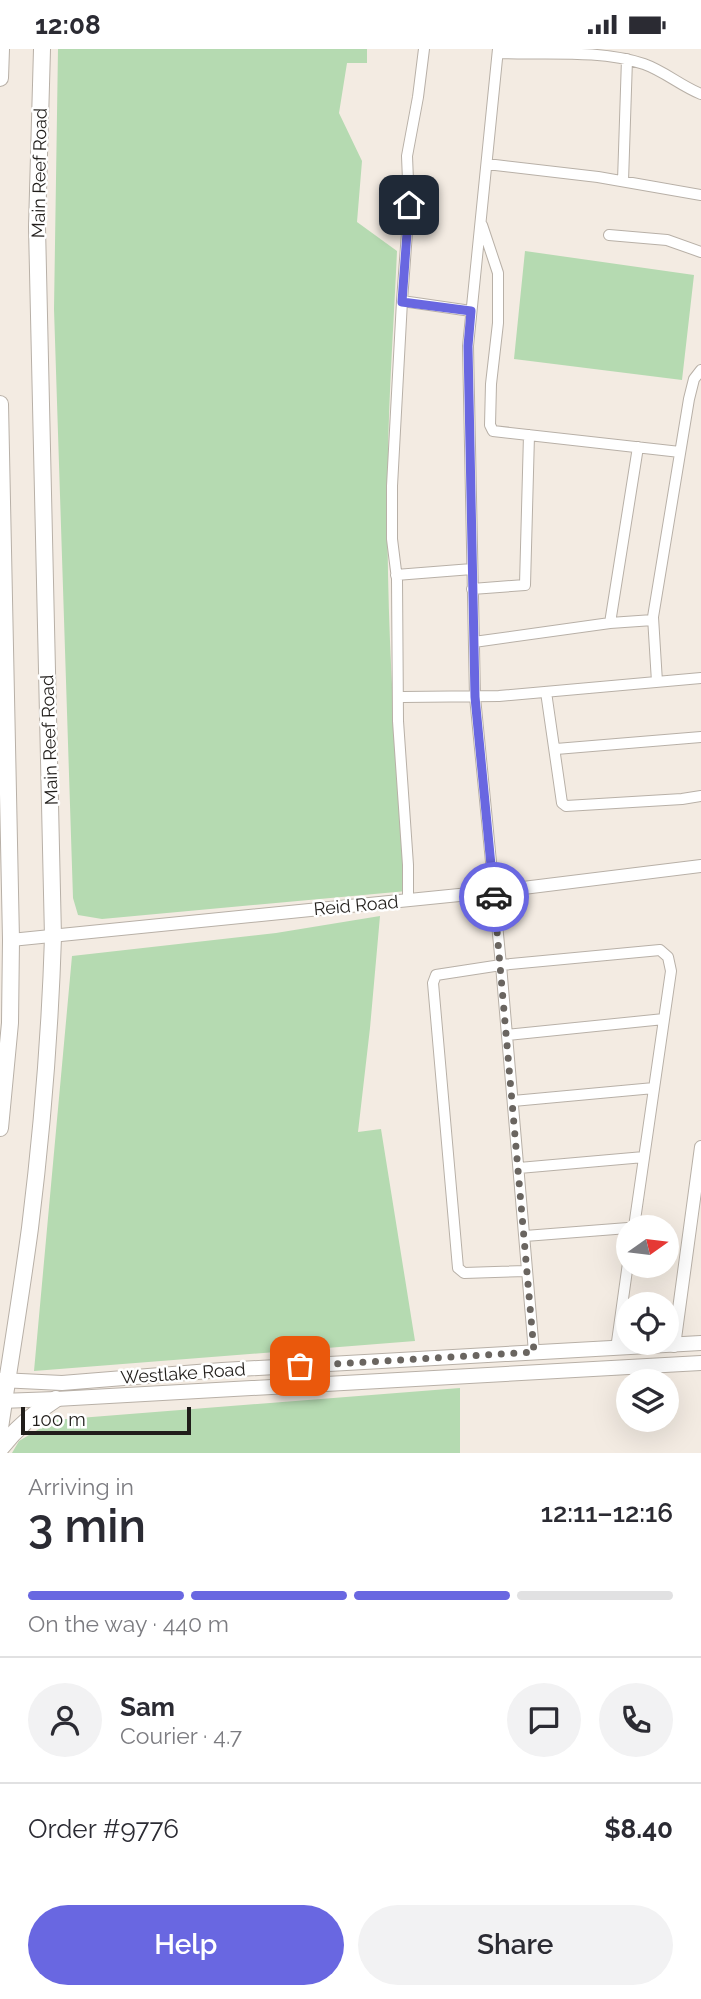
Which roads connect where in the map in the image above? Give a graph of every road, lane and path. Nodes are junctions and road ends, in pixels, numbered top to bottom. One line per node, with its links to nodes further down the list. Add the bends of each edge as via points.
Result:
1 (1, 49): 6 (main road)
2 (42, 49): 38 (main road, Main Reef Road, via 37,227)
3 (424, 49): 14 (street, via 407,156 409,205)
4 (498, 51): 5 (street); 8 (street)
5 (627, 59): 7 (street, via 667,73); 9 (street)
6 (0, 78)
7 (701, 94)
8 (487, 164): 9 (street); 11 (street)
9 (623, 181): 10 (street)
10 (701, 195)
11 (480, 219): 15 (street); 18 (street, via 498,273 489,425 492,432)
12 (609, 235): 13 (street, via 667,240)
13 (701, 252)
14 (402, 302): 15 (street); 22 (street, via 392,486)
15 (471, 311): 21 (street)
16 (701, 370): 20 (street, via 694,379)
17 (0, 404): 39 (main road)
18 (529, 435): 19 (street); 23 (street, via 525,585)
19 (638, 447): 20 (street); 25 (street)
20 (680, 452): 24 (street)
21 (472, 569): 22 (street); 23 (street)
22 (396, 575): 37 (street)
23 (472, 589): 26 (street)
24 (653, 620): 25 (street); 28 (street)
25 (610, 623): 26 (street)
26 (474, 642): 31 (street)
27 (701, 678): 28 (street)
28 (657, 682): 29 (street)
29 (546, 692): 31 (street); 33 (street)
30 (402, 697): 31 (street)
31 (475, 697): 36 (street)
32 (701, 737): 33 (street)
33 (556, 749): 34 (street, via 566,806)
34 (701, 796)
35 (701, 866): 36 (street, Reid Road)
36 (493, 892): 37 (street, Reid Road); 40 (street)
37 (408, 900): 38 (street, Reid Road)
38 (53, 937): 39 (street, Reid Road); 59 (main road, Main Reef Road, via 39,1145)
39 (11, 940): 45 (main road, via 10,1023)
40 (501, 965): 41 (street, via 660,950 668,957 671,971); 42 (street); 52 (street, via 436,975 434,996 458,1268 464,1273)
41 (664, 1019): 42 (street); 43 (street)
42 (508, 1035): 44 (street)
43 (654, 1088): 44 (street); 47 (street)
44 (513, 1101): 48 (street)
45 (0, 1128)
46 (701, 1147): 53 (street)
47 (644, 1157): 48 (street); 49 (street)
48 (519, 1168): 51 (street)
49 (636, 1215)
50 (616, 1229): 51 (street)
51 (525, 1236): 52 (street)
52 (527, 1271): 57 (street)
53 (679, 1309)
54 (701, 1343): 55 (main road, Westlake Road)
55 (679, 1345)
56 (616, 1349): 57 (main road, Westlake Road)
57 (534, 1352): 59 (main road, Westlake Road, via 62,1383)
58 (701, 1363): 60 (main road, Westlake Road)
59 (4, 1380): 61 (main road, Main Reef Road)
60 (56, 1399): 61 (main road, Westlake Road); 63 (main road, via 12,1433)
61 (3, 1401): 62 (main road, Main Reef Road)
62 (0, 1428)
63 (0, 1449)

